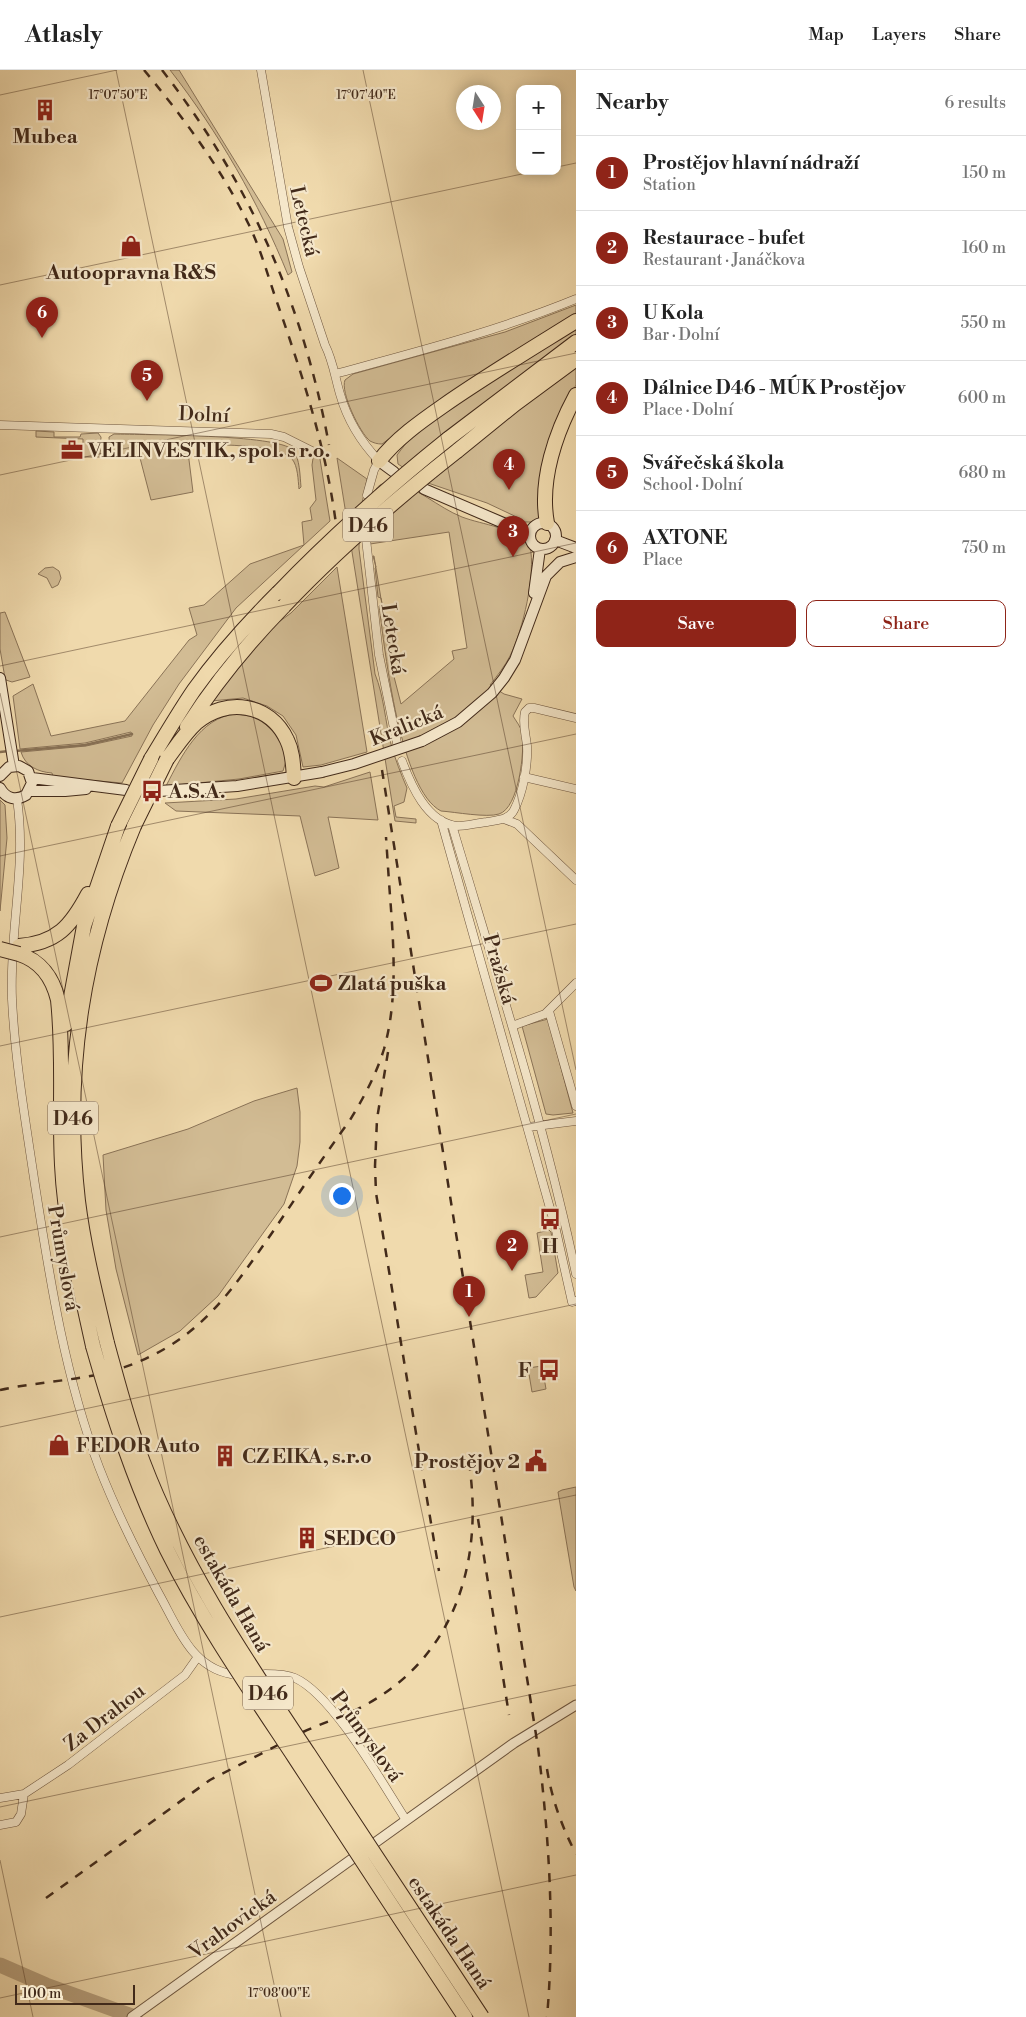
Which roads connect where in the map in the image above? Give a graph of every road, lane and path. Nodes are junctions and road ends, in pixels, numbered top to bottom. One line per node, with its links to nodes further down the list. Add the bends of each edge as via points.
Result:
1 (261, 70): 6 (street, Letecká, via 288,228)
2 (576, 299): 6 (street, via 494,330)
3 (576, 322): 10 (highway, via 493,372 411,429)
4 (576, 342): 42 (highway, D46, bridge, via 392,484 250,621 194,691 151,759)
5 (576, 359): 25 (highway, D46, bridge, via 457,450 324,564 259,632 205,699)
6 (335, 374): 10 (street, Letecká, via 352,423)
7 (576, 395): 14 (highway, via 564,419 552,457 545,504)
8 (0, 425): 9 (street, Dolní, via 271,434)
9 (314, 452)
10 (379, 461): 11 (main road); 13 (street)
11 (394, 472)
12 (424, 489): 15 (main road)
13 (367, 495)
14 (547, 523): 15 (main road, via 534,525); 17 (main road, via 555,530)
15 (530, 534): 19 (main road, via 532,544)
16 (366, 539): 24 (street, Letecká, via 378,648)
17 (556, 540): 18 (main road); 19 (main road, via 550,548)
18 (576, 548)
19 (540, 549): 21 (main road)
20 (576, 557): 21 (main road, Kralická, via 560,562 546,576)
21 (527, 626): 31 (main road, Kralická, bridge, via 510,669 488,697 458,722 422,741 380,756)
22 (0, 678): 27 (main road)
23 (576, 718): 29 (street, via 529,708 524,714 527,748)
24 (397, 743)
25 (167, 759): 31 (highway, via 204,718 227,707 249,707 263,713 281,729 290,749); 59 (highway, D46, bridge, via 118,864 97,928 80,1016 73,1130 78,1202)
26 (402, 761): 40 (street, via 419,799)
27 (14, 763): 28 (main road); 30 (main road, via 26,769)
28 (0, 776)
29 (524, 777): 34 (street); 39 (street, via 514,810)
30 (32, 778): 33 (main road); 35 (main road)
31 (294, 778): 37 (main road, Kralická)
32 (0, 788): 38 (main road, via 6,796)
33 (101, 788): 35 (main road); 36 (main road)
34 (576, 789)
35 (30, 790): 38 (main road)
36 (126, 790)
37 (159, 791)
38 (17, 799): 60 (street, Průmyslová, via 21,836 12,998 31,1160 64,1350 99,1466 116,1506 153,1582)
39 (504, 819): 41 (street); 43 (street, via 517,824)
40 (441, 820): 41 (street); 52 (street, Pražská)
41 (452, 825): 48 (street, Pražská)
42 (105, 860): 45 (highway, via 68,926 44,942); 49 (highway, D46, via 84,926 74,973)
43 (576, 880)
44 (0, 948): 45 (highway, bridge)
45 (19, 950): 49 (highway, via 43,970 57,995)
46 (576, 983): 47 (street)
47 (550, 1012): 48 (street); 50 (street)
48 (512, 1026): 53 (street, Pražská)
49 (61, 1078): 59 (highway, D46, via 66,1206 77,1275)
50 (576, 1106)
51 (576, 1122): 53 (street)
52 (528, 1127): 53 (street); 54 (street); 56 (street, Pražská)
53 (540, 1127): 54 (street, Pražská)
54 (547, 1156): 55 (street)
55 (565, 1222): 56 (street); 57 (street)
56 (555, 1226): 58 (street, Pražská)
57 (576, 1274)
58 (574, 1302)
59 (100, 1344): 71 (highway, estakáda Haná / D46, bridge, via 114,1419 131,1468 182,1579 215,1635); 72 (highway, estakáda Haná / D46, bridge, via 143,1462 177,1538 212,1604)
60 (197, 1658): 61 (street, Průmyslová); 64 (street, Za Drahou, via 185,1675 68,1765)
61 (231, 1674)
62 (265, 1674): 66 (street, Průmyslová, via 295,1678 327,1704)
63 (576, 1705): 66 (street, via 514,1743)
64 (24, 1794): 65 (street, Za Drahou); 67 (street, via 21,1814 16,1822)
65 (0, 1798)
66 (406, 1820): 68 (street)
67 (0, 1825)
68 (376, 1842)
69 (352, 1858): 70 (street, Vrahovická)
70 (132, 2017)
71 (465, 2017)
72 (482, 2017)

